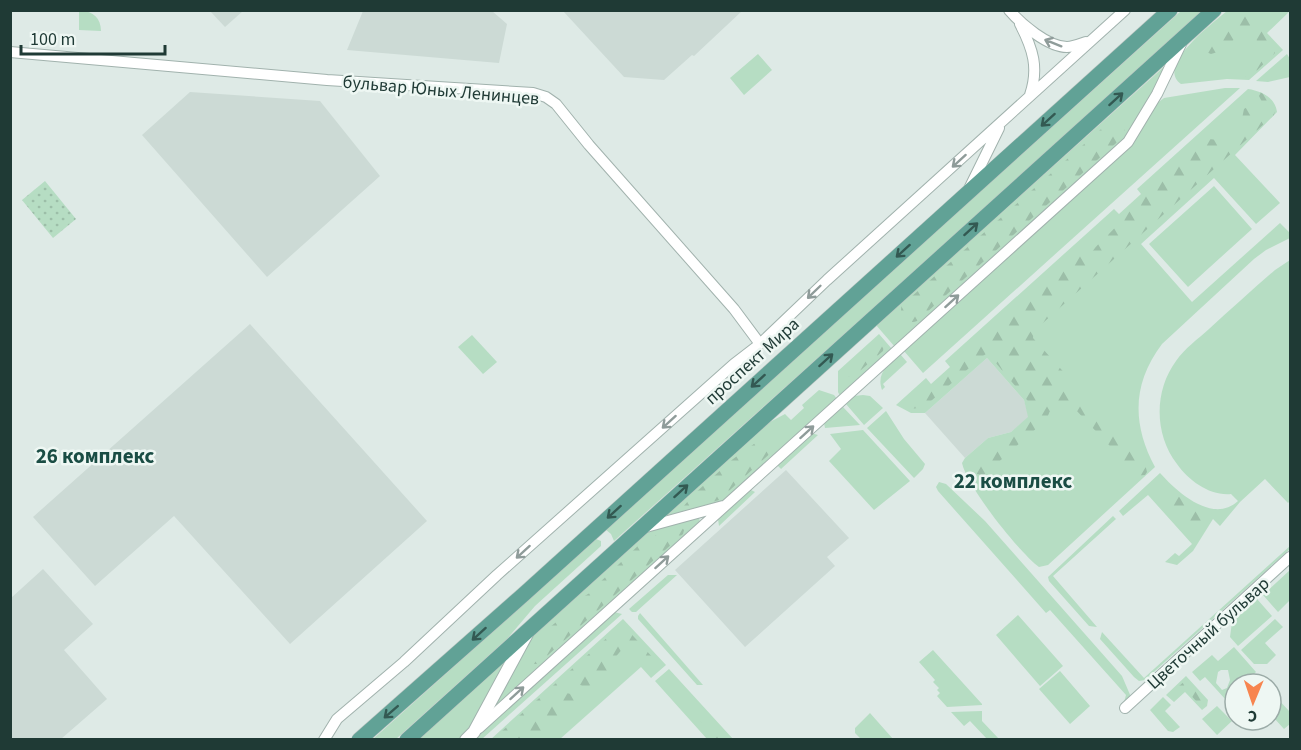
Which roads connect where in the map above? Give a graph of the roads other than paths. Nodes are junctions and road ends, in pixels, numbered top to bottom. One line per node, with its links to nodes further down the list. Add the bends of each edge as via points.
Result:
1 (1009, 10): 5 (street)
2 (1125, 10): 7 (street)
3 (1170, 10): 11 (main road, проспект Мира, one-way to 11)
4 (1214, 10): 6 (main road)
5 (1019, 22): 7 (street, one-way to 5, via 1065,47); 9 (street, via 1029,42 1036,74)
6 (1183, 39): 13 (street, one-way to 6, via 1128,142); 14 (main road, one-way to 6)
7 (1092, 40): 9 (street)
8 (10, 52): 12 (street, бульвар Юных Ленинцев, via 546,97 734,309)
9 (1030, 96): 10 (street)
10 (1002, 122): 11 (street); 12 (street, one-way to 12)
11 (966, 195): 15 (main road, проспект Мира, one-way to 15)
12 (760, 344): 21 (street, one-way to 21, via 337,719)
13 (727, 505): 14 (street); 20 (street, one-way to 13)
14 (640, 529): 17 (main road)
15 (588, 536): 17 (main road, via 596,534 606,539); 22 (main road, проспект Мира, one-way to 22)
16 (1290, 557): 19 (street, Цветочный бульвар)
17 (607, 558): 18 (main road)
18 (532, 625): 20 (street); 23 (main road)
19 (1125, 708)
20 (470, 736)
21 (324, 740)
22 (359, 740)
23 (407, 740)

